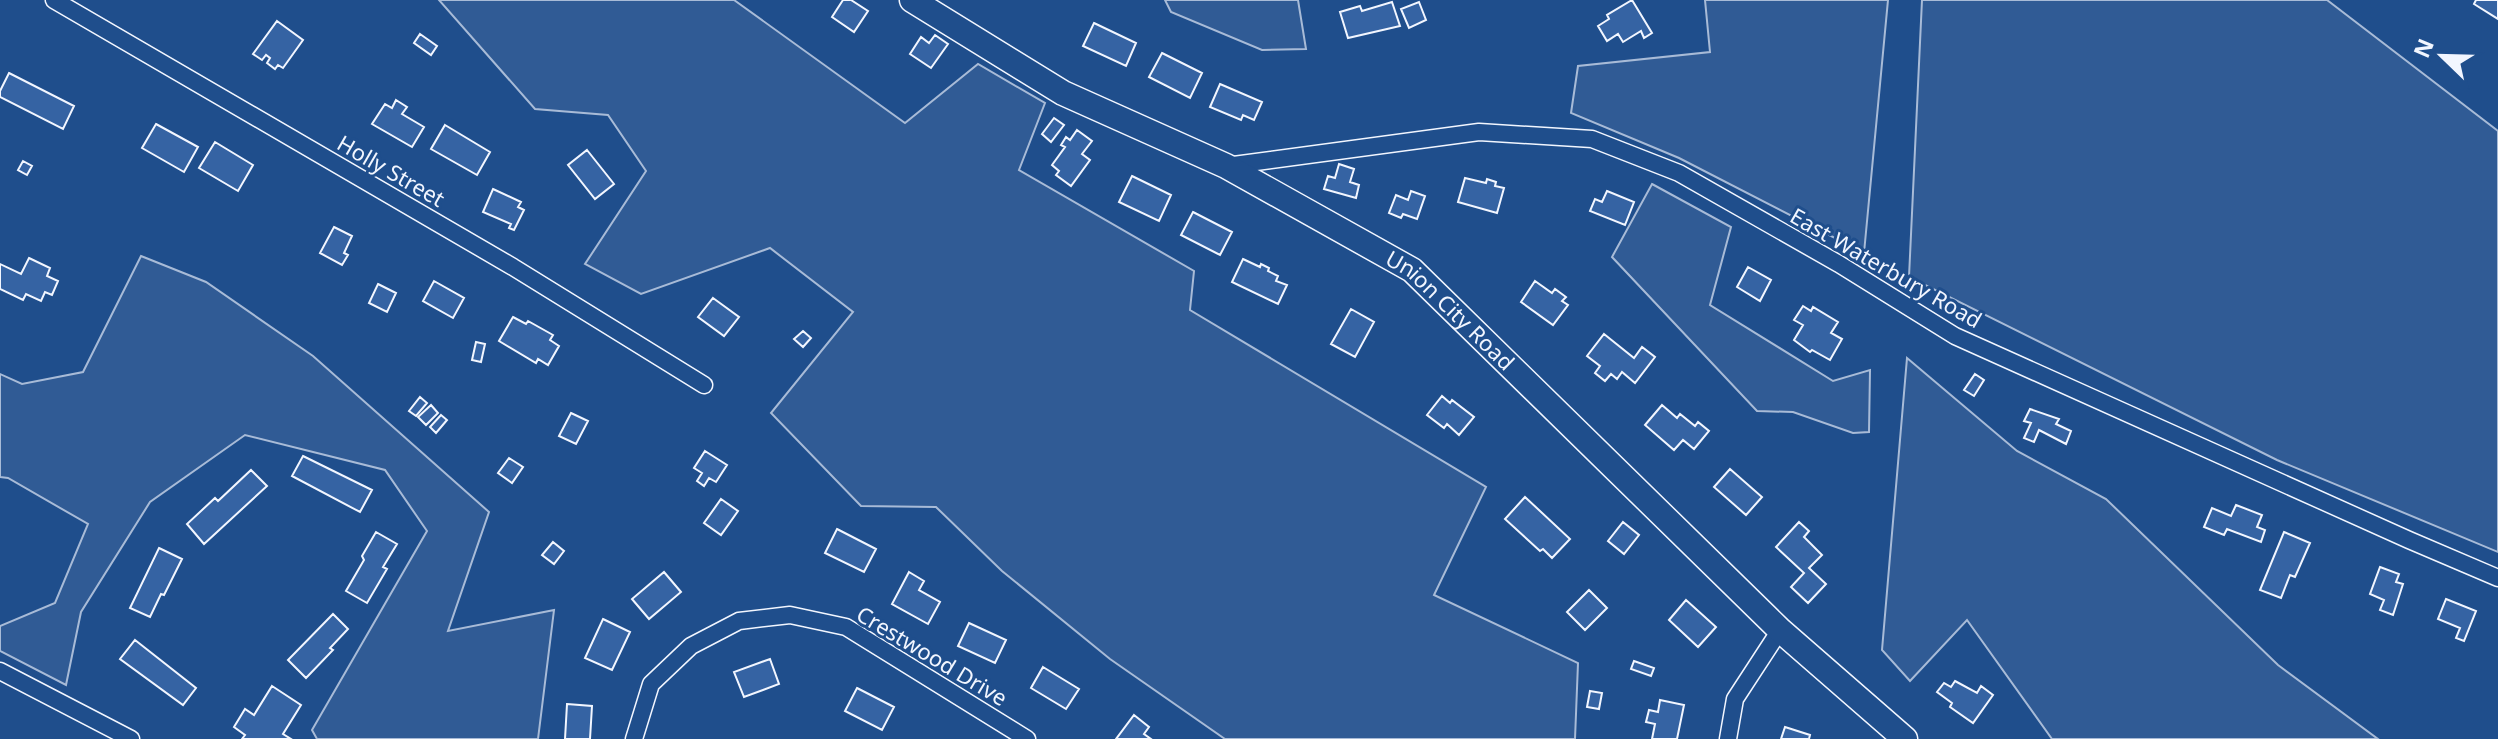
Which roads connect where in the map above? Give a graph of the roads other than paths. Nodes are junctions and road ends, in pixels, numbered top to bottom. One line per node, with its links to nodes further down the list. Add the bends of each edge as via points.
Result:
1 (54, 0): 4 (street, Holly Street, via 513,267)
2 (912, 0): 3 (main road, Union City Road, via 1063,93)
3 (1226, 166): 5 (street, East Waterbury Road, via 1479,132 1592,139 1679,173 1955,336); 6 (main road, Union City Road, via 1412,270)
4 (704, 385)
5 (2498, 578)
6 (1780, 630): 11 (street, via 1735,699); 12 (main road, Union City Road)
7 (0, 671): 8 (street)
8 (131, 739)
9 (634, 739): 10 (street, Crestwood Drive, via 651,684 691,646 739,621 790,615 846,627)
10 (1027, 739)
11 (1728, 739)
12 (1905, 739)

